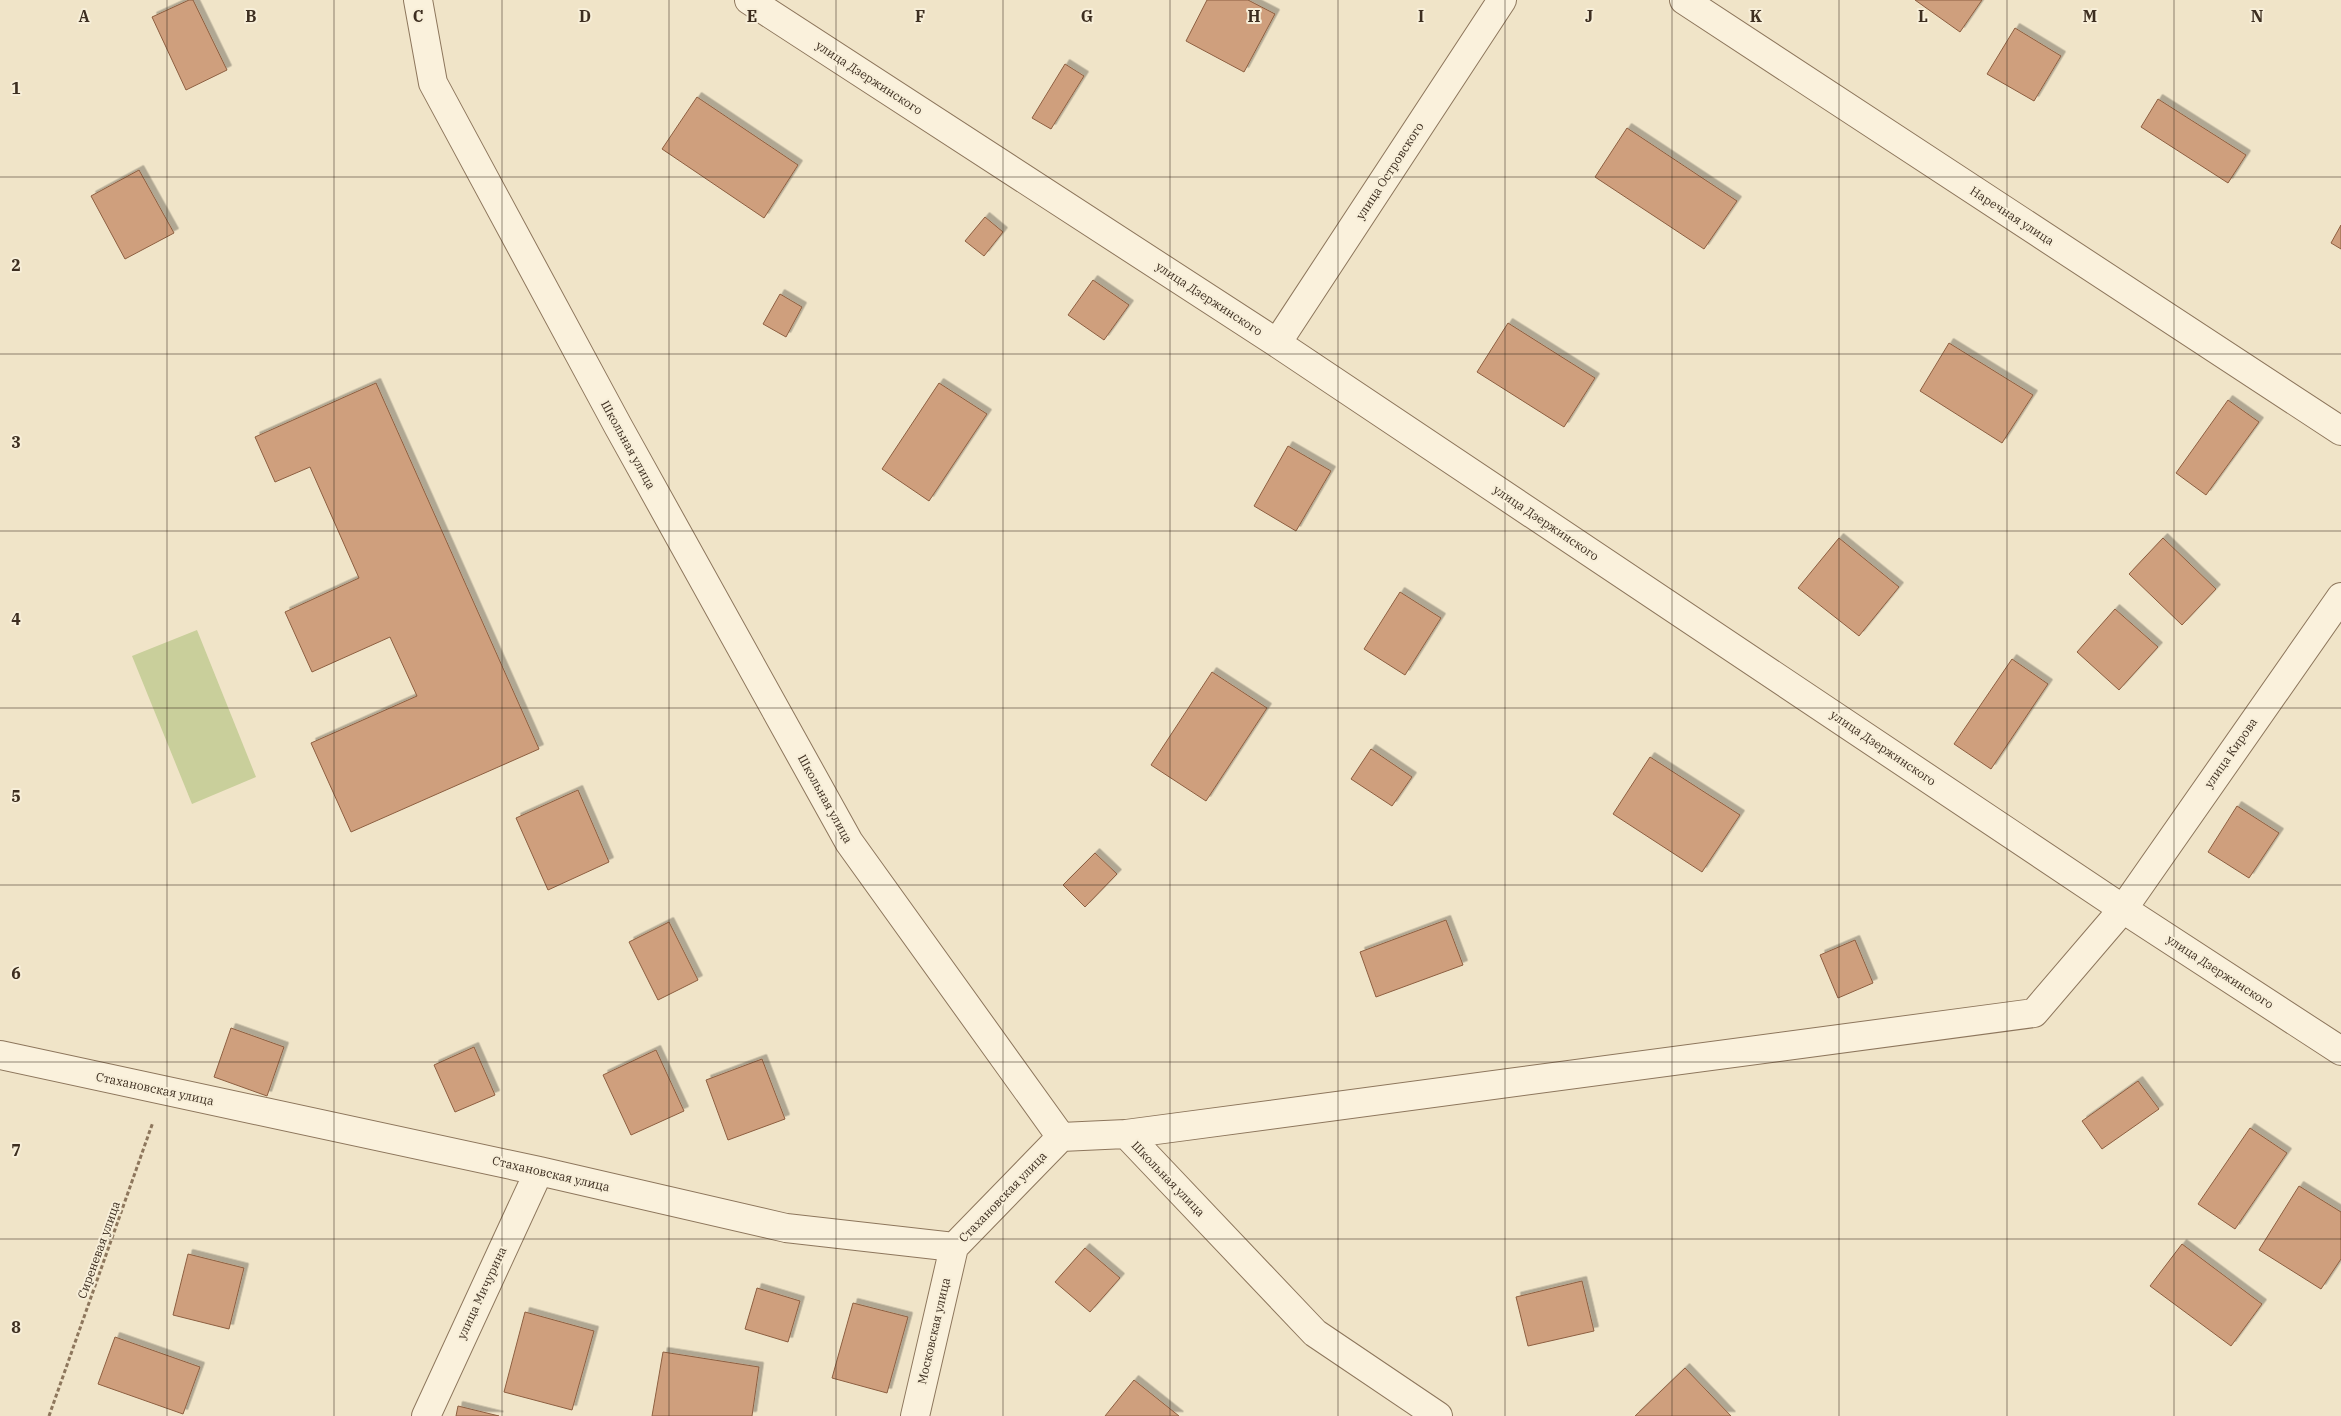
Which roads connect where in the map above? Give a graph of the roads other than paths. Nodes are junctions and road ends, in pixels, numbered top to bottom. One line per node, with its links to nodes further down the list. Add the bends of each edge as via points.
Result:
1 (418, 0): 12 (street, Школьная улица, via 433,83 618,426 849,842)
2 (749, 0): 5 (street, улица Дзержинского)
3 (1502, 0): 5 (street, улица Островского)
4 (1684, 0): 6 (street, Наречная улица)
5 (1277, 343): 8 (street, улица Дзержинского)
6 (2341, 431)
7 (2341, 597): 8 (street, улица Кирова)
8 (2123, 909): 9 (street, улица Дзержинского); 11 (street, улица Кирова, via 2034,1013)
9 (2341, 1050)
10 (0, 1056): 13 (street, Стахановская улица)
11 (1126, 1134): 12 (street, Школьная улица); 17 (street, Школьная улица, via 1315,1334)
12 (1061, 1138): 14 (street, Стахановская улица)
13 (539, 1170): 14 (street, Стахановская улица, via 786,1228); 15 (street, улица Мичурина)
14 (954, 1247): 16 (street, Московская улица)
15 (426, 1416)
16 (915, 1416)
17 (1438, 1416)

